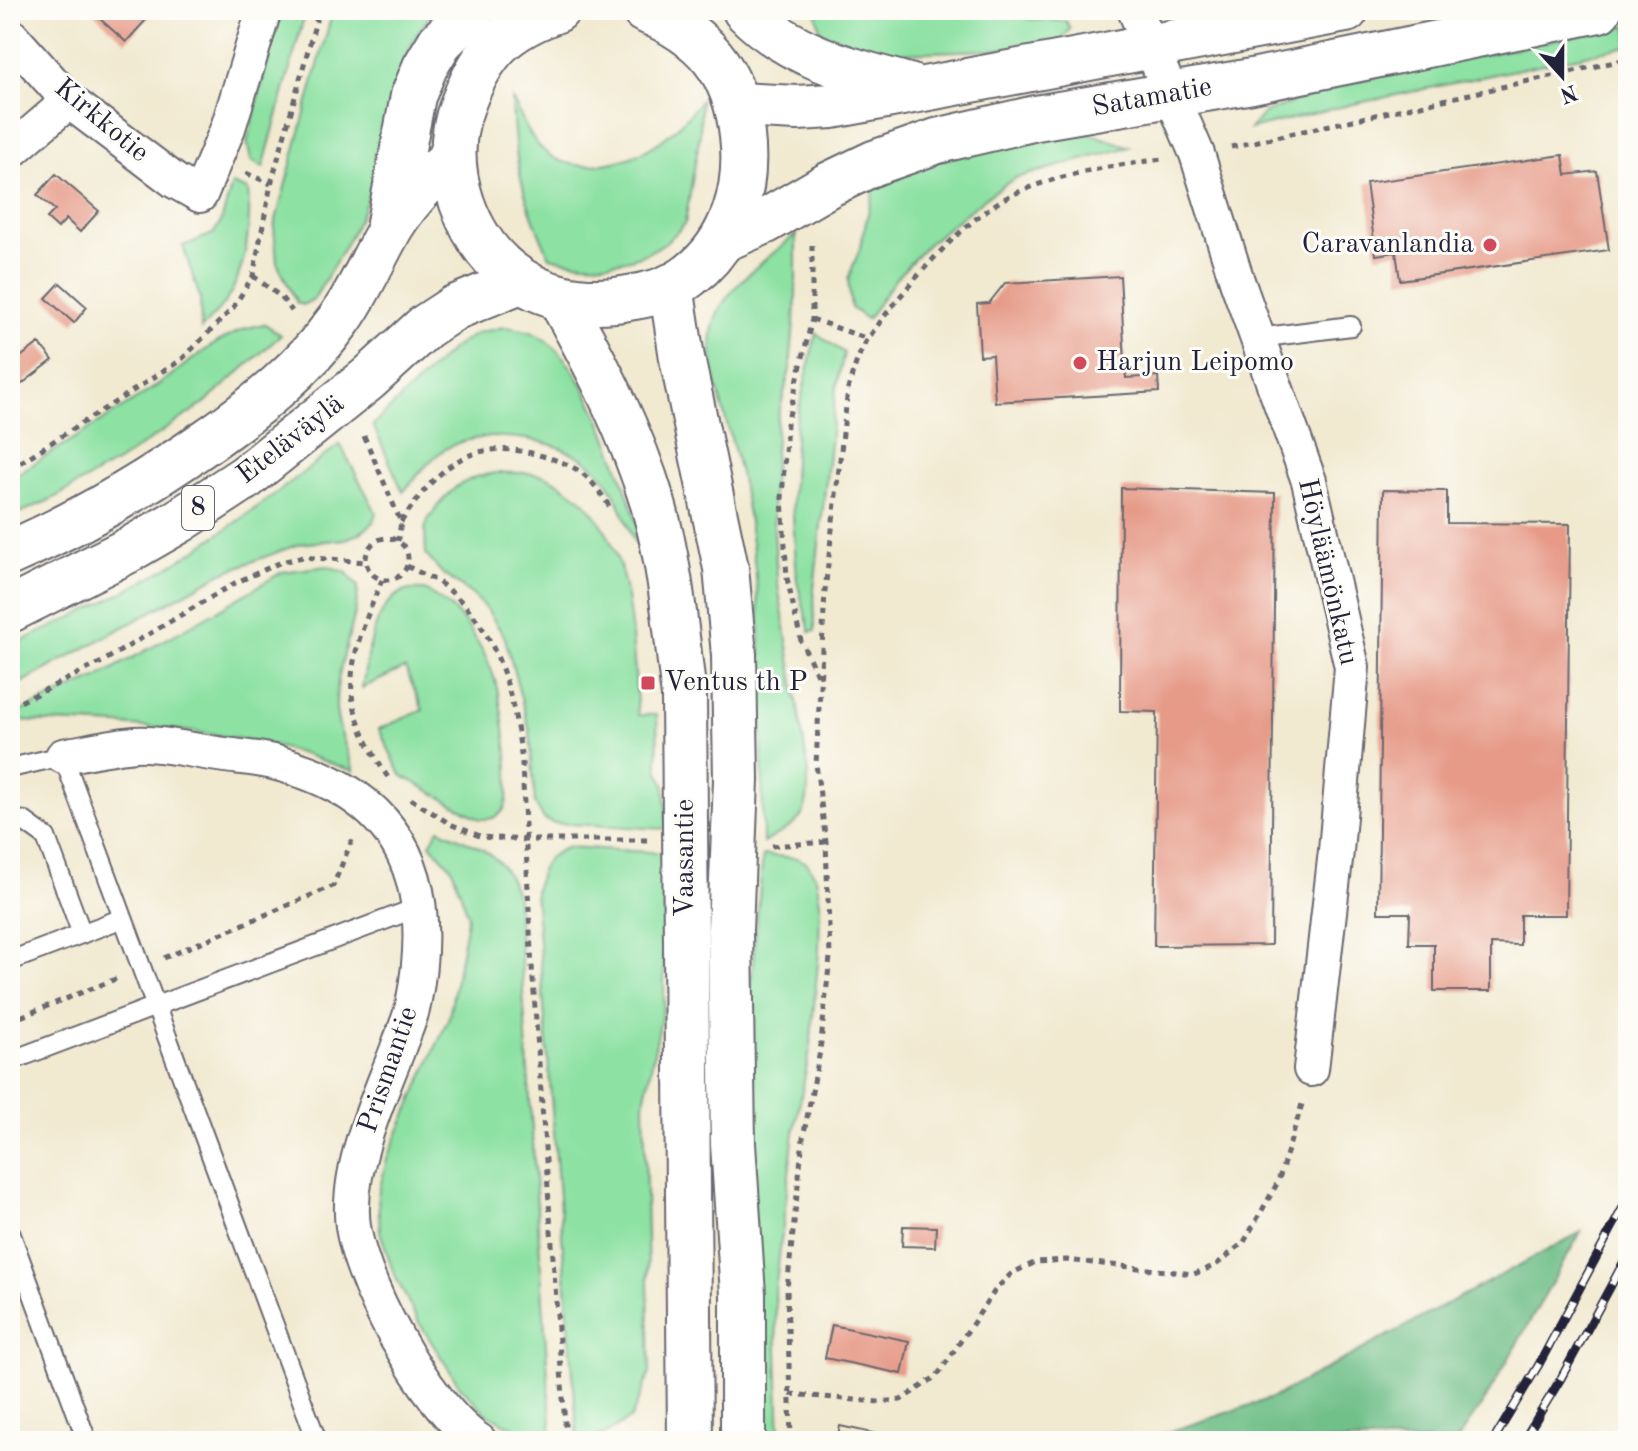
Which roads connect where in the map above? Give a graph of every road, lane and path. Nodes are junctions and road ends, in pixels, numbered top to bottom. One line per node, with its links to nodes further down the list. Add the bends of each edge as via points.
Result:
1 (264, 10): 16 (street, Kirkkotie, via 228,128 200,195)
2 (319, 10): 24 (path, via 271,184)
3 (472, 10): 21 (main road, via 440,42 413,96)
4 (557, 10): 20 (main road, via 519,26 484,58 457,118)
5 (644, 10): 12 (main road, via 683,29)
6 (701, 10): 12 (main road)
7 (745, 10): 14 (main road, via 803,51 854,72)
8 (1346, 10): 10 (main road, Satamatie)
9 (1599, 10): 15 (main road, Satamatie)
10 (1143, 28): 14 (main road, Satamatie); 15 (street, Höyläämönkatu)
11 (10, 35): 16 (street, Kirkkotie)
12 (713, 55): 17 (main road)
13 (1628, 59): 19 (path)
14 (923, 89): 17 (main road, Satamatie, via 833,106)
15 (1171, 95): 19 (street, Höyläämönkatu); 22 (main road, Satamatie, via 937,141 874,163)
16 (69, 101): 18 (street)
17 (737, 105): 22 (main road, via 745,169 742,192)
18 (10, 152)
19 (1197, 154): 31 (street, Höyläämönkatu); 32 (path, via 1064,175 1011,195 968,225 908,287)
20 (452, 157): 21 (main road, Eteläväylä); 25 (main road, via 456,186 476,235 500,266)
21 (387, 233): 38 (main road, Eteläväylä / 8, via 339,320 274,390 125,496)
22 (722, 240): 26 (main road, via 690,276)
23 (812, 245): 29 (path)
24 (253, 276): 28 (path); 34 (path, via 233,308 181,360)
25 (520, 281): 27 (main road); 42 (main road, Eteläväylä / 8, via 454,308 425,327 246,477 179,521)
26 (671, 286): 27 (main road, via 621,300); 71 (main road, Vaasantie, via 726,568 734,655 730,930)
27 (560, 299): 70 (main road, Vaasantie, via 614,400 654,506 671,588 684,696)
28 (292, 311)
29 (812, 319): 32 (path); 43 (path, via 787,424 782,498 787,578 801,641)
30 (1351, 326): 31 (lane)
31 (1258, 338): 63 (street, Höyläämönkatu, via 1309,481 1352,667)
32 (868, 339): 43 (path, via 851,377 843,417)
33 (364, 436): 36 (path)
34 (10, 469)
35 (611, 510): 36 (path, via 593,481 571,465 518,448 493,449 437,475)
36 (401, 522): 37 (path)
37 (398, 541): 39 (path, via 378,540 368,549); 40 (path, via 407,552)
38 (10, 553)
39 (366, 562): 41 (path, via 372,575); 44 (path, via 303,557 281,562)
40 (407, 566): 41 (path, via 398,577); 51 (path, via 444,586 474,615 506,676 521,750)
41 (382, 580): 47 (path, via 357,653 352,693)
42 (10, 610)
43 (820, 681): 53 (path, via 816,764)
44 (10, 707)
45 (63, 756): 46 (lane, Prismantie); 49 (street, Prismantie, via 137,743 271,761 344,788); 56 (lane)
46 (10, 768)
47 (382, 769): 49 (path); 49 (path)
48 (401, 790): 51 (path, via 418,806 482,837)
49 (379, 794): 55 (street, Prismantie); 59 (path, via 333,886)
50 (10, 819): 57 (lane, via 24,821 46,837)
51 (525, 840): 52 (path); 66 (path)
52 (652, 840)
53 (826, 842): 54 (path); 65 (path, via 830,957 787,1289)
54 (764, 846)
55 (419, 907): 60 (lane); 69 (street, Prismantie, via 422,941 413,1008 369,1125 355,1183 353,1231 377,1300 414,1368 461,1427)
56 (123, 918): 57 (lane); 59 (lane)
57 (82, 934): 58 (lane)
58 (10, 961)
59 (142, 968): 60 (lane); 61 (path)
60 (156, 1007): 62 (lane); 68 (lane)
61 (10, 1021)
62 (10, 1061)
63 (1311, 1069): 65 (path, via 1278,1182 1244,1242 1216,1265 1194,1274 1066,1260 1036,1262 1012,1273 996,1289 937,1376 901,1400)
64 (10, 1232): 67 (lane)
65 (790, 1394): 72 (path)
66 (566, 1439)
67 (87, 1441)
68 (317, 1441)
69 (479, 1441)
70 (690, 1441)
71 (743, 1441)
72 (791, 1441)

